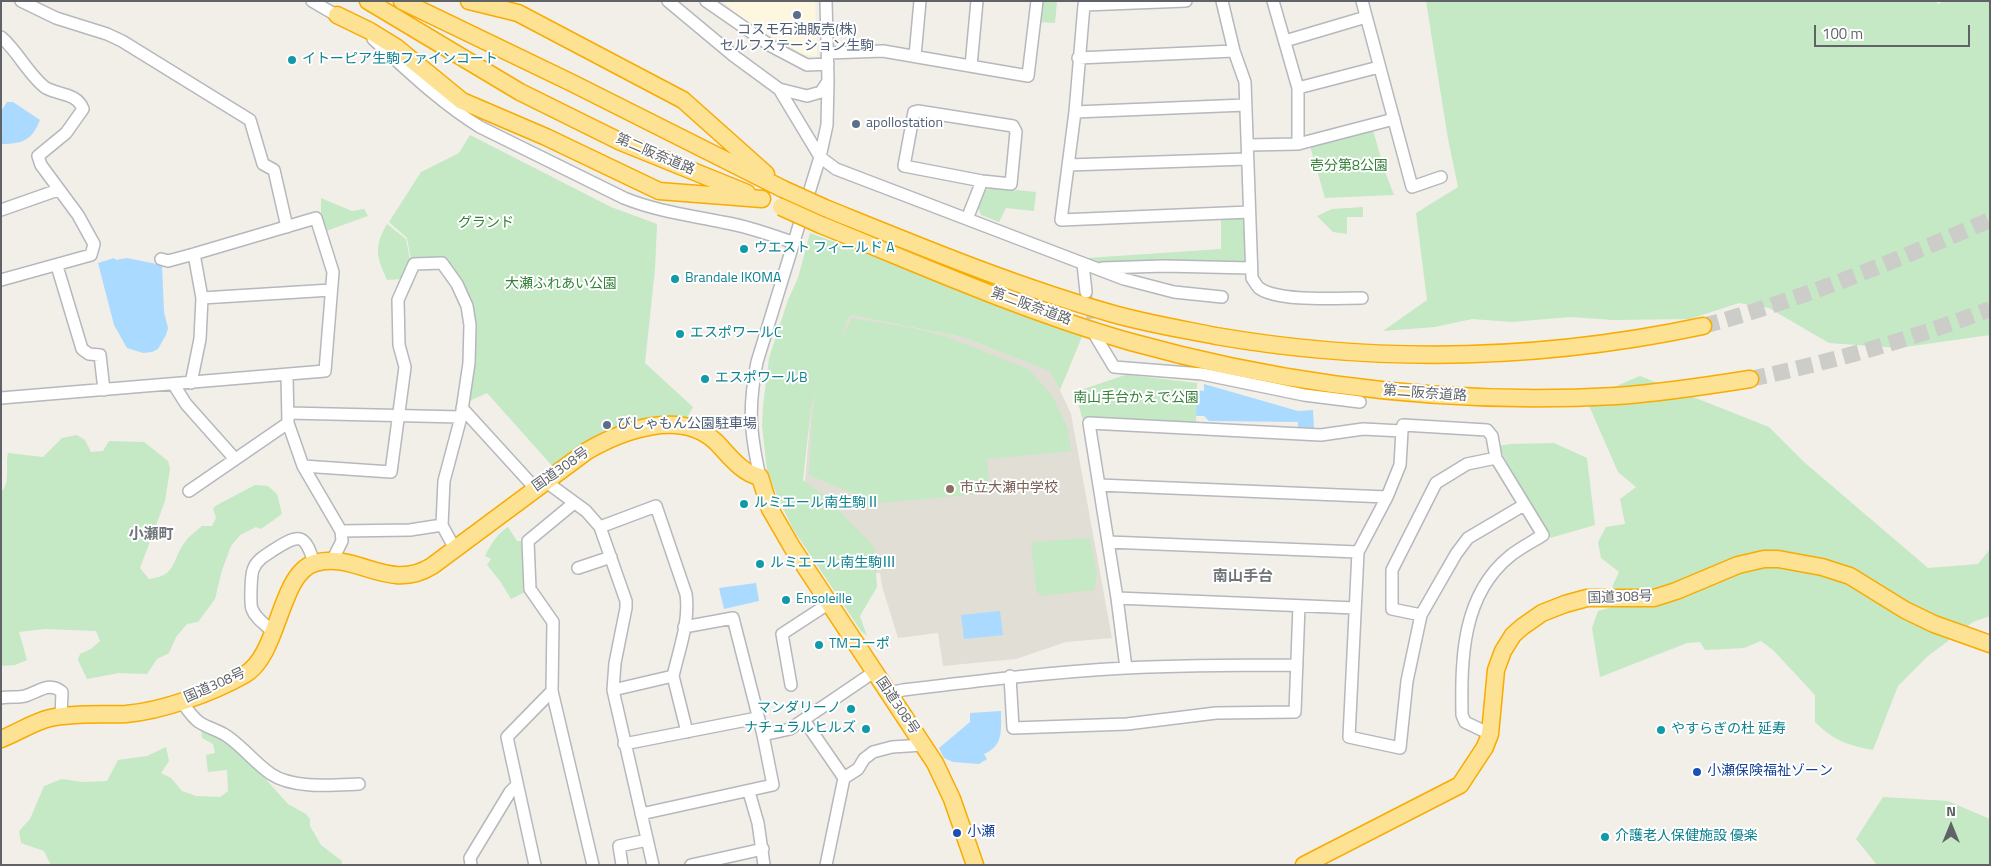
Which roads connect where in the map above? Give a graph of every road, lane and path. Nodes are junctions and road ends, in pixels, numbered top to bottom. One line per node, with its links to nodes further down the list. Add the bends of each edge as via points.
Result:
1 (20, 1): 45 (street, via 56,18 107,34 250,120 263,164 274,170)
2 (312, 1): 16 (street)
3 (368, 1): 41 (highway, 第二阪奈道路, via 520,92 621,142)
4 (402, 1): 39 (highway, 第二阪奈道路)
5 (469, 1): 39 (highway, via 518,13 683,100)
6 (668, 1): 28 (street)
7 (706, 1): 22 (street, via 778,50 808,65)
8 (826, 1): 22 (street)
9 (920, 1): 21 (street)
10 (977, 1): 24 (street)
11 (1037, 1): 24 (street, via 1028,76)
12 (1186, 1): 23 (street, via 1084,5)
13 (1222, 1): 20 (street)
14 (1273, 1): 19 (street)
15 (1362, 1): 17 (street)
16 (337, 15): 41 (highway, via 396,47 462,101 659,191); 46 (street, via 373,39 437,97 489,131 640,204 743,227)
17 (1366, 17): 19 (street); 25 (street)
18 (1, 37): 40 (street, via 44,86 78,100 83,109 66,133 38,156)
19 (1285, 41): 27 (street)
20 (1234, 51): 23 (street); 29 (street, via 1244,82)
21 (914, 56): 22 (street, via 883,51); 24 (street)
22 (828, 58): 26 (street)
23 (1078, 58): 30 (street)
24 (971, 66)
25 (1379, 67): 27 (street); 31 (street)
26 (828, 81): 28 (street, via 821,92 807,96); 34 (street, via 827,125)
27 (1298, 88): 32 (street)
28 (779, 89): 34 (street)
29 (1245, 105): 30 (street); 33 (street)
30 (1075, 112): 36 (street)
31 (1394, 119): 32 (street); 37 (street, via 1412,187)
32 (1298, 144): 33 (street)
33 (1248, 145): 35 (street)
34 (820, 157): 44 (street, via 836,169); 46 (street)
35 (1247, 159): 36 (street); 43 (street)
36 (1068, 165): 43 (street, via 1062,220)
37 (1441, 177)
38 (982, 181): 38 (street, via 904,166 914,112 1013,126 1016,132 1011,184); 44 (street)
39 (783, 188): 59 (highway, 第二阪奈道路, bridge, via 947,258 1030,288 1112,314 1258,343 1332,352 1487,354 1586,346 1660,336)
40 (58, 190): 42 (street); 50 (street, via 78,215 94,244 91,255)
41 (762, 199): 62 (highway, 第二阪奈道路, bridge, via 1021,305 1129,341 1282,376 1403,393 1515,398 1618,396)
42 (1, 210)
43 (1249, 212): 52 (street)
44 (967, 219): 49 (street)
45 (287, 227): 47 (street); 54 (street, via 317,220 333,272)
46 (792, 242): 75 (street, via 753,385 750,409 752,438)
47 (194, 254): 48 (street, via 168,261); 57 (street)
48 (161, 259)
49 (1083, 264): 51 (street); 55 (street)
50 (57, 266): 53 (street); 65 (street, via 82,349 89,354 100,355)
51 (1095, 268): 52 (street); 56 (street, via 1174,292)
52 (1250, 268): 58 (street, via 1258,287 1270,293 1288,297)
53 (1, 280)
54 (331, 290): 57 (street); 61 (street, via 326,371)
55 (1086, 292)
56 (1222, 297)
57 (202, 298): 63 (street, via 200,339)
58 (1362, 298)
59 (1703, 326)
60 (1096, 337): 67 (street, via 1114,367 1202,374 1304,395)
61 (286, 376): 63 (street); 70 (street)
62 (1750, 379)
63 (191, 383): 64 (street)
64 (174, 385): 65 (street); 73 (street)
65 (104, 390): 66 (street)
66 (1, 398)
67 (1360, 402)
68 (461, 413): 69 (street); 69 (street, via 469,363 470,325 467,306 442,263 414,264 398,300 399,344 405,367); 77 (street); 82 (street, via 444,480)
69 (400, 414): 70 (street); 74 (street, via 391,472)
70 (288, 418): 73 (street); 74 (street)
71 (1402, 431): 72 (street, via 1403,425 1487,430 1492,436); 76 (street, via 1364,429 1321,435 1089,423); 79 (street, via 1400,465)
72 (1496, 458): 81 (street); 96 (street, via 1467,464 1436,484 1392,570 1392,609)
73 (234, 460): 78 (street)
74 (303, 466): 84 (street)
75 (760, 477): 77 (highway, 国道308号, via 752,476 736,464 709,436 668,424 603,442); 93 (highway, 国道308号, via 780,529)
76 (1098, 484): 79 (street); 85 (street)
77 (540, 485): 80 (street); 86 (highway, 国道308号)
78 (189, 491)
79 (1387, 497): 87 (street)
80 (574, 503): 83 (street); 107 (street, via 528,541 530,589 554,622)
81 (1524, 505): 96 (street, via 1468,538); 115 (street, via 1543,536 1511,556 1490,578 1481,591 1467,627 1462,715 1465,722)
82 (442, 525): 84 (street, via 410,530); 86 (street)
83 (600, 527): 88 (street); 97 (street, via 656,506 686,594)
84 (341, 531): 89 (street, via 342,541)
85 (1108, 542): 87 (street); 92 (street)
86 (455, 549): 89 (highway, 国道308号, via 424,571 406,576)
87 (1358, 552): 95 (street)
88 (610, 556): 91 (street); 106 (street, via 626,601)
89 (332, 561): 90 (highway, 国道308号)
90 (314, 563): 98 (highway, 国道308号, via 297,578); 98 (street, via 309,546 300,539 292,538 260,559 253,571 252,608 257,618)
91 (578, 568)
92 (1117, 598): 94 (street); 101 (street)
93 (828, 604): 102 (highway, 国道308号); 105 (street, via 782,634)
94 (1299, 606): 95 (street); 100 (street)
95 (1355, 608): 96 (street, via 1348,737 1400,748 1407,681)
96 (1421, 615)
97 (684, 627): 103 (street); 112 (street, via 734,618)
98 (273, 632): 110 (highway, 国道308号, via 264,655 252,670)
99 (1990, 644): 115 (highway, 国道308号, via 1905,610 1841,572 1793,561 1751,561 1664,595 1587,598 1554,608 1531,620 1513,635 1496,670)
100 (1297, 665): 101 (street); 104 (street, via 1295,712 1216,713 1127,724 1014,728)
101 (1126, 668): 104 (street)
102 (874, 672): 108 (highway, 国道308号); 113 (street)
103 (673, 676): 106 (street); 114 (street)
104 (1010, 676): 108 (street)
105 (791, 685)
106 (612, 690): 118 (street)
107 (552, 692): 122 (street, via 507,737); 129 (street)
108 (889, 693): 119 (highway, 国道308号)
109 (1, 698): 111 (street, via 24,696 53,686 62,692)
110 (182, 702): 111 (highway, 国道308号, via 128,713); 121 (street, via 199,722 234,741 272,775 286,781 320,785)
111 (61, 717): 117 (highway, 国道308号, via 42,720)
112 (757, 718): 114 (street); 116 (street)
113 (804, 720): 116 (street, via 790,729); 120 (street)
114 (687, 732): 118 (street)
115 (1490, 734): 136 (highway, 国道308号, via 1460,785)
116 (763, 735): 123 (street, via 773,785)
117 (1, 739)
118 (624, 744): 124 (street)
119 (923, 745): 120 (street, via 873,752 858,769); 135 (highway, 国道308号, via 952,799)
120 (844, 778): 134 (street)
121 (358, 784)
122 (517, 785): 127 (street, via 470,858); 128 (street)
123 (749, 792): 124 (street); 126 (street)
124 (641, 814): 125 (street)
125 (647, 840): 130 (street, via 619,846); 131 (street)
126 (763, 849): 132 (street); 133 (street)
127 (471, 865)
128 (535, 865)
129 (593, 865)
130 (622, 865)
131 (653, 865)
132 (691, 865)
133 (764, 865)
134 (826, 865)
135 (975, 865)
136 (1304, 865)

